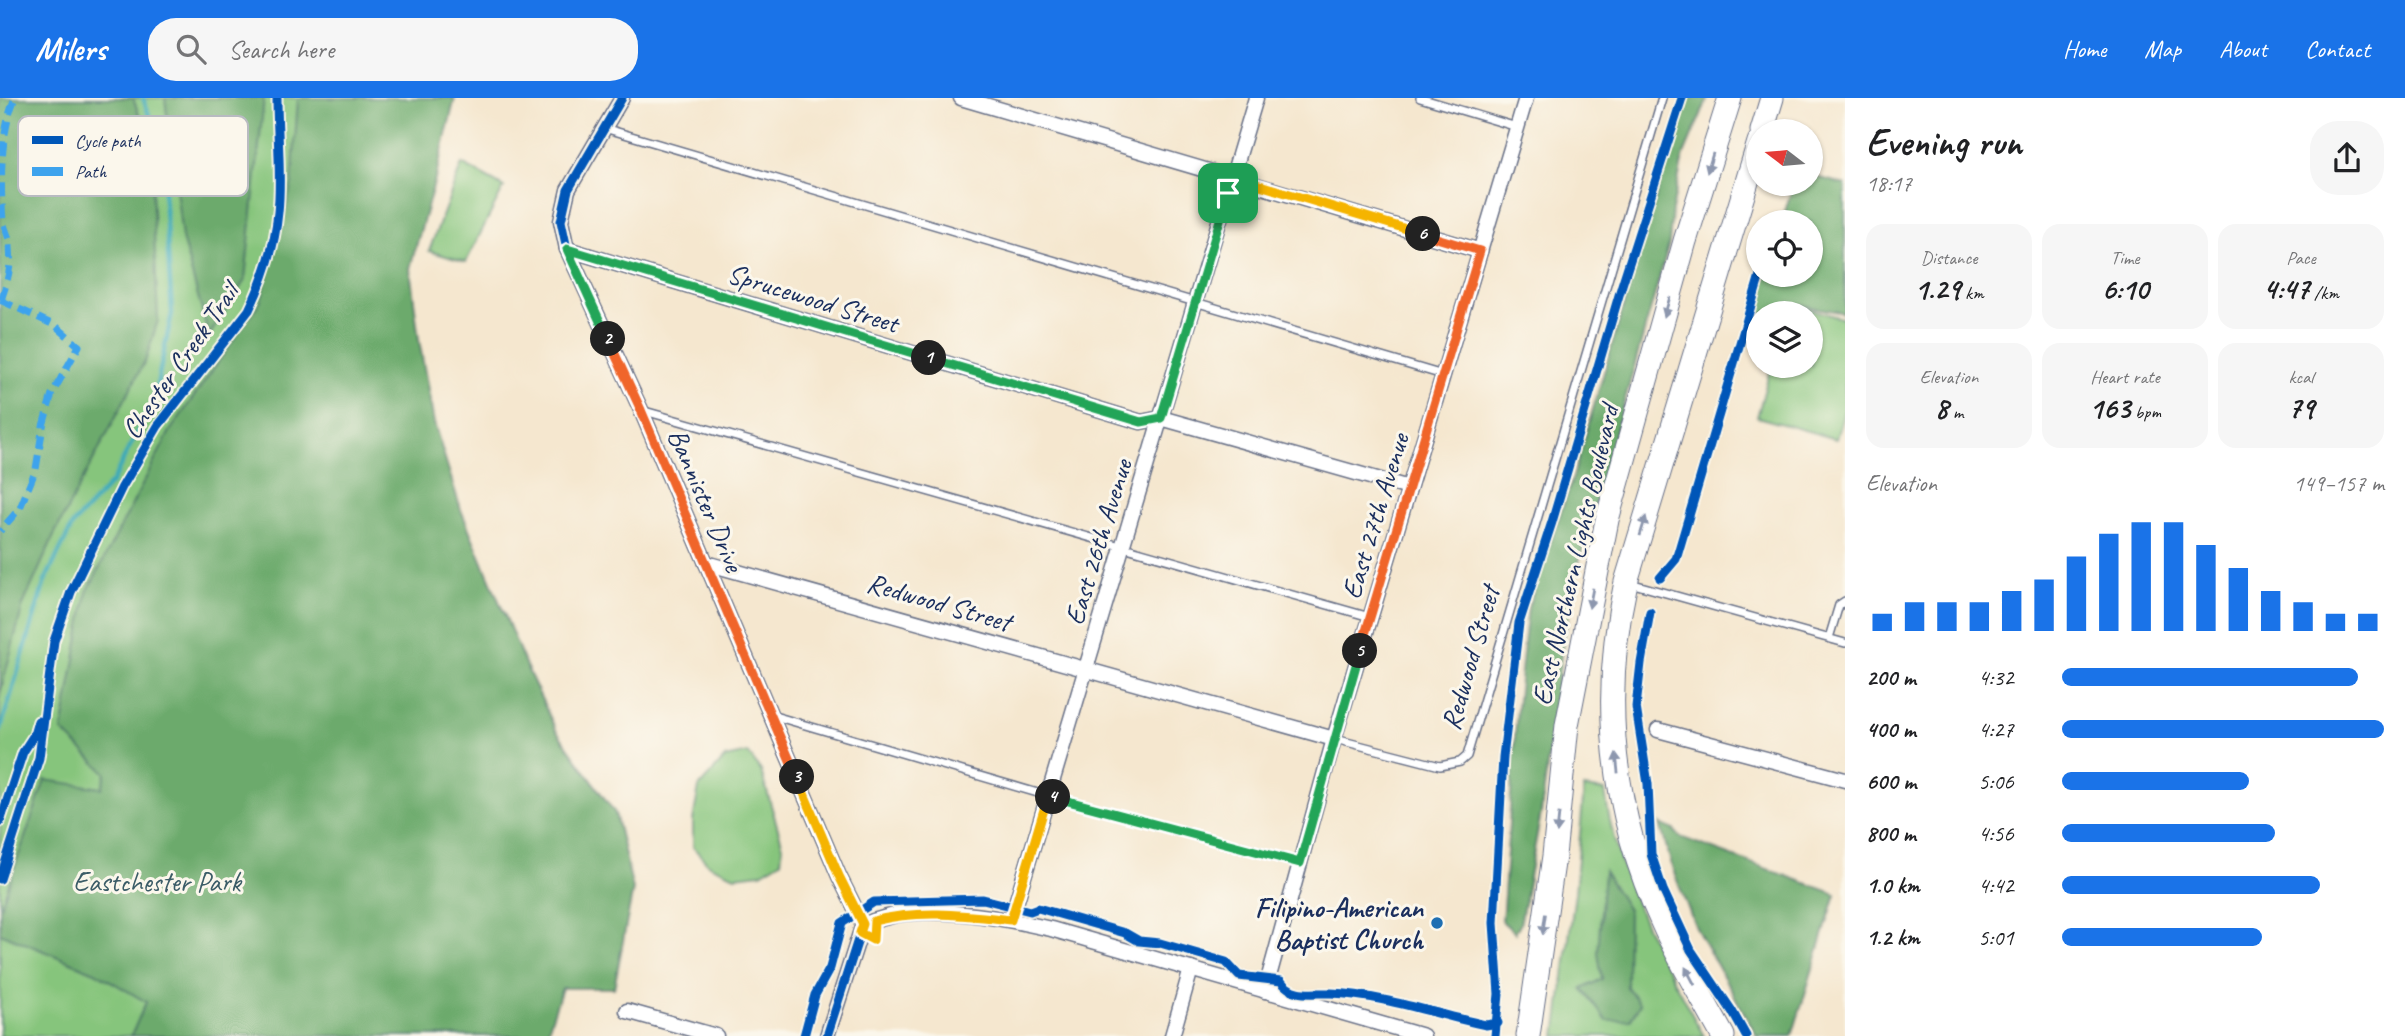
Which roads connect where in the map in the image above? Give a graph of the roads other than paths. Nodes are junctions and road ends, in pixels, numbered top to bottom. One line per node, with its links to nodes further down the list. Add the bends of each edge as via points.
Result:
1 (622, 98): 11 (street, Bannister Drive)
2 (961, 98): 12 (street)
3 (1256, 98): 12 (street, East 26th Avenue)
4 (1420, 98): 10 (lane)
5 (1526, 98): 10 (street, East 27th Avenue)
6 (1662, 98): 31 (lane, Redwood Street, via 1467,756 1440,766)
7 (1730, 98): 44 (main road, East Northern Lights Boulevard, one-way to 44, via 1607,520 1567,724)
8 (1772, 98): 9 (main road)
9 (1766, 119)
10 (1517, 127): 15 (street, East 27th Avenue)
11 (604, 128): 14 (street, Bannister Drive, via 568,190 561,221); 16 (lane)
12 (1233, 177): 15 (street); 16 (street, East 26th Avenue)
13 (1746, 185): 23 (main road, East Northern Lights Boulevard, one-way to 13)
14 (567, 249): 18 (street, Bannister Drive); 19 (street, Sprucewood Street, via 1141,422)
15 (1480, 251): 17 (street, East 27th Avenue)
16 (1195, 303): 17 (lane); 19 (street, East 26th Avenue)
17 (1443, 375): 20 (street, East 27th Avenue)
18 (641, 410): 21 (lane); 22 (street, Bannister Drive)
19 (1161, 418): 20 (street, Sprucewood Street); 21 (street, East 26th Avenue)
20 (1409, 488): 25 (street, East 27th Avenue)
21 (1123, 547): 25 (lane); 28 (street, East 26th Avenue)
22 (706, 563): 28 (street, Redwood Street); 29 (street, Bannister Drive)
23 (1626, 582): 26 (lane); 45 (main road, East Northern Lights Boulevard, one-way to 23, via 1662,924 1639,864 1618,776 1612,668)
24 (1845, 601): 26 (lane, via 1839,605)
25 (1371, 617): 31 (street, East 27th Avenue)
26 (1829, 638): 27 (lane)
27 (1845, 643)
28 (1086, 669): 31 (street, Redwood Street); 33 (street, East 26th Avenue)
29 (770, 714): 33 (lane); 36 (street, Bannister Drive)
30 (1658, 730): 32 (street)
31 (1334, 739): 34 (street, East 27th Avenue)
32 (1845, 780)
33 (1048, 796): 34 (lane); 35 (street, East 26th Avenue)
34 (1300, 863): 38 (street, East 27th Avenue)
35 (1011, 920): 36 (street, via 899,914); 37 (street)
36 (863, 924): 41 (street)
37 (1191, 969): 38 (street); 42 (street)
38 (1265, 990): 43 (street)
39 (626, 1012): 40 (street)
40 (716, 1036)
41 (827, 1036)
42 (1172, 1036)
43 (1423, 1036)
44 (1528, 1036)
45 (1723, 1036)

